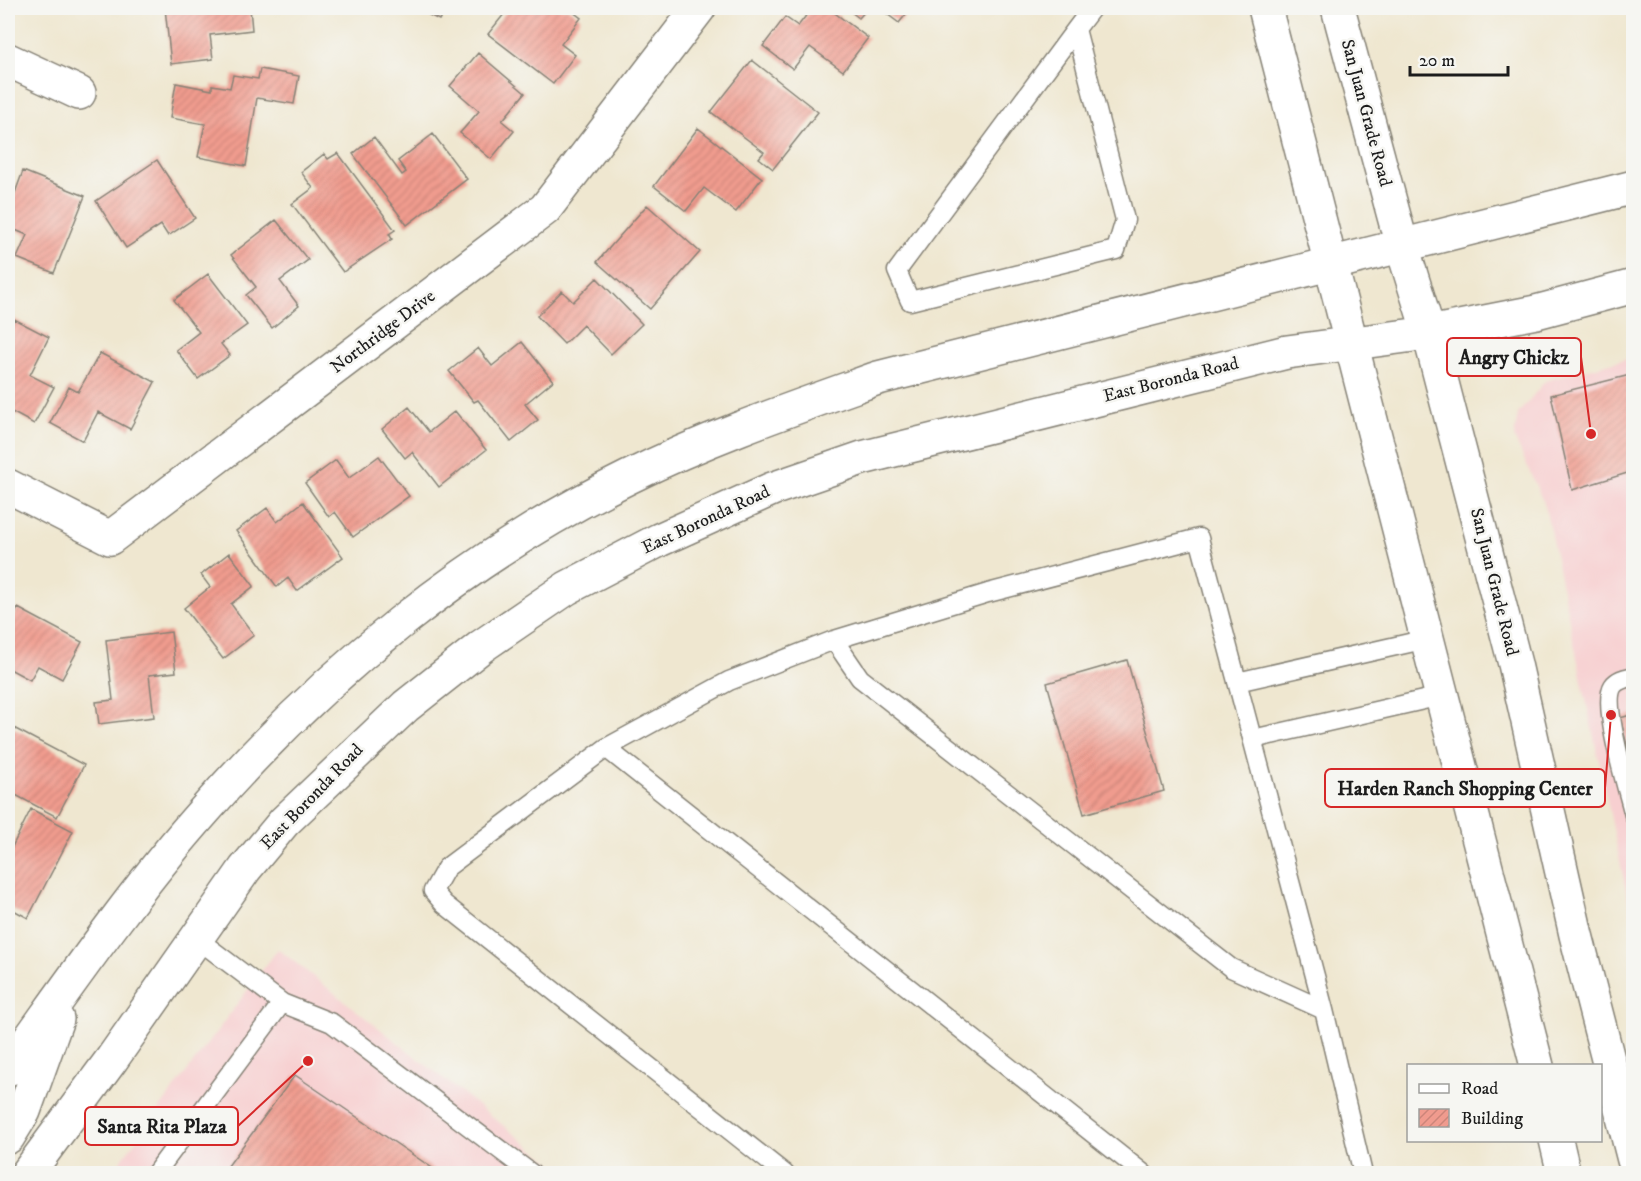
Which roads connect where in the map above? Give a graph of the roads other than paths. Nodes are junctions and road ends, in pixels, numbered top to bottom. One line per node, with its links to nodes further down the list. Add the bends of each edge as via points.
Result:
1 (697, 8): 14 (main road, Northridge Drive, via 545,209 110,538)
2 (1092, 8): 5 (lane)
3 (1265, 8): 10 (main road)
4 (1338, 8): 9 (main road, San Juan Grade Road)
5 (1076, 29): 5 (lane, via 1125,220 1116,250 910,302 897,271)
6 (8, 60): 7 (main road)
7 (79, 93)
8 (1634, 187): 9 (main road)
9 (1402, 246): 10 (main road); 12 (main road, San Juan Grade Road)
10 (1331, 264): 13 (main road); 24 (main road, via 878,378 702,444 627,477 466,574 328,682 203,811)
11 (1634, 286): 12 (main road, East Boronda Road, via 1536,312)
12 (1429, 333): 13 (main road, East Boronda Road); 31 (main road, San Juan Grade Road, via 1515,664 1576,935)
13 (1352, 344): 15 (main road); 23 (main road, East Boronda Road, via 1287,352 862,458 772,489 659,540 567,588 482,646 406,706 284,822 244,869)
14 (8, 486)
15 (1427, 639): 18 (lane); 19 (main road)
16 (834, 640): 18 (lane, via 988,593 1199,538); 21 (lane, via 729,681); 26 (lane, via 860,678 1231,968)
17 (1634, 676): 22 (lane, via 1621,679 1612,687 1608,706)
18 (1237, 682): 20 (lane)
19 (1441, 696): 20 (lane); 27 (main road)
20 (1253, 740): 26 (lane)
21 (606, 748): 35 (lane, via 446,868 433,891 453,911); 36 (lane)
22 (1634, 815)
23 (196, 938): 25 (lane); 32 (main road, East Boronda Road)
24 (70, 984): 28 (main road); 29 (main road, via 24,1111)
25 (282, 1003): 33 (lane); 34 (lane, via 332,1023)
26 (1324, 1010): 37 (lane)
27 (1537, 1064)
28 (8, 1069)
29 (8, 1137)
30 (1556, 1142): 38 (main road)
31 (1634, 1160)
32 (27, 1173)
33 (155, 1173)
34 (532, 1173)
35 (785, 1173)
36 (1144, 1173)
37 (1363, 1173)
38 (1564, 1173)

